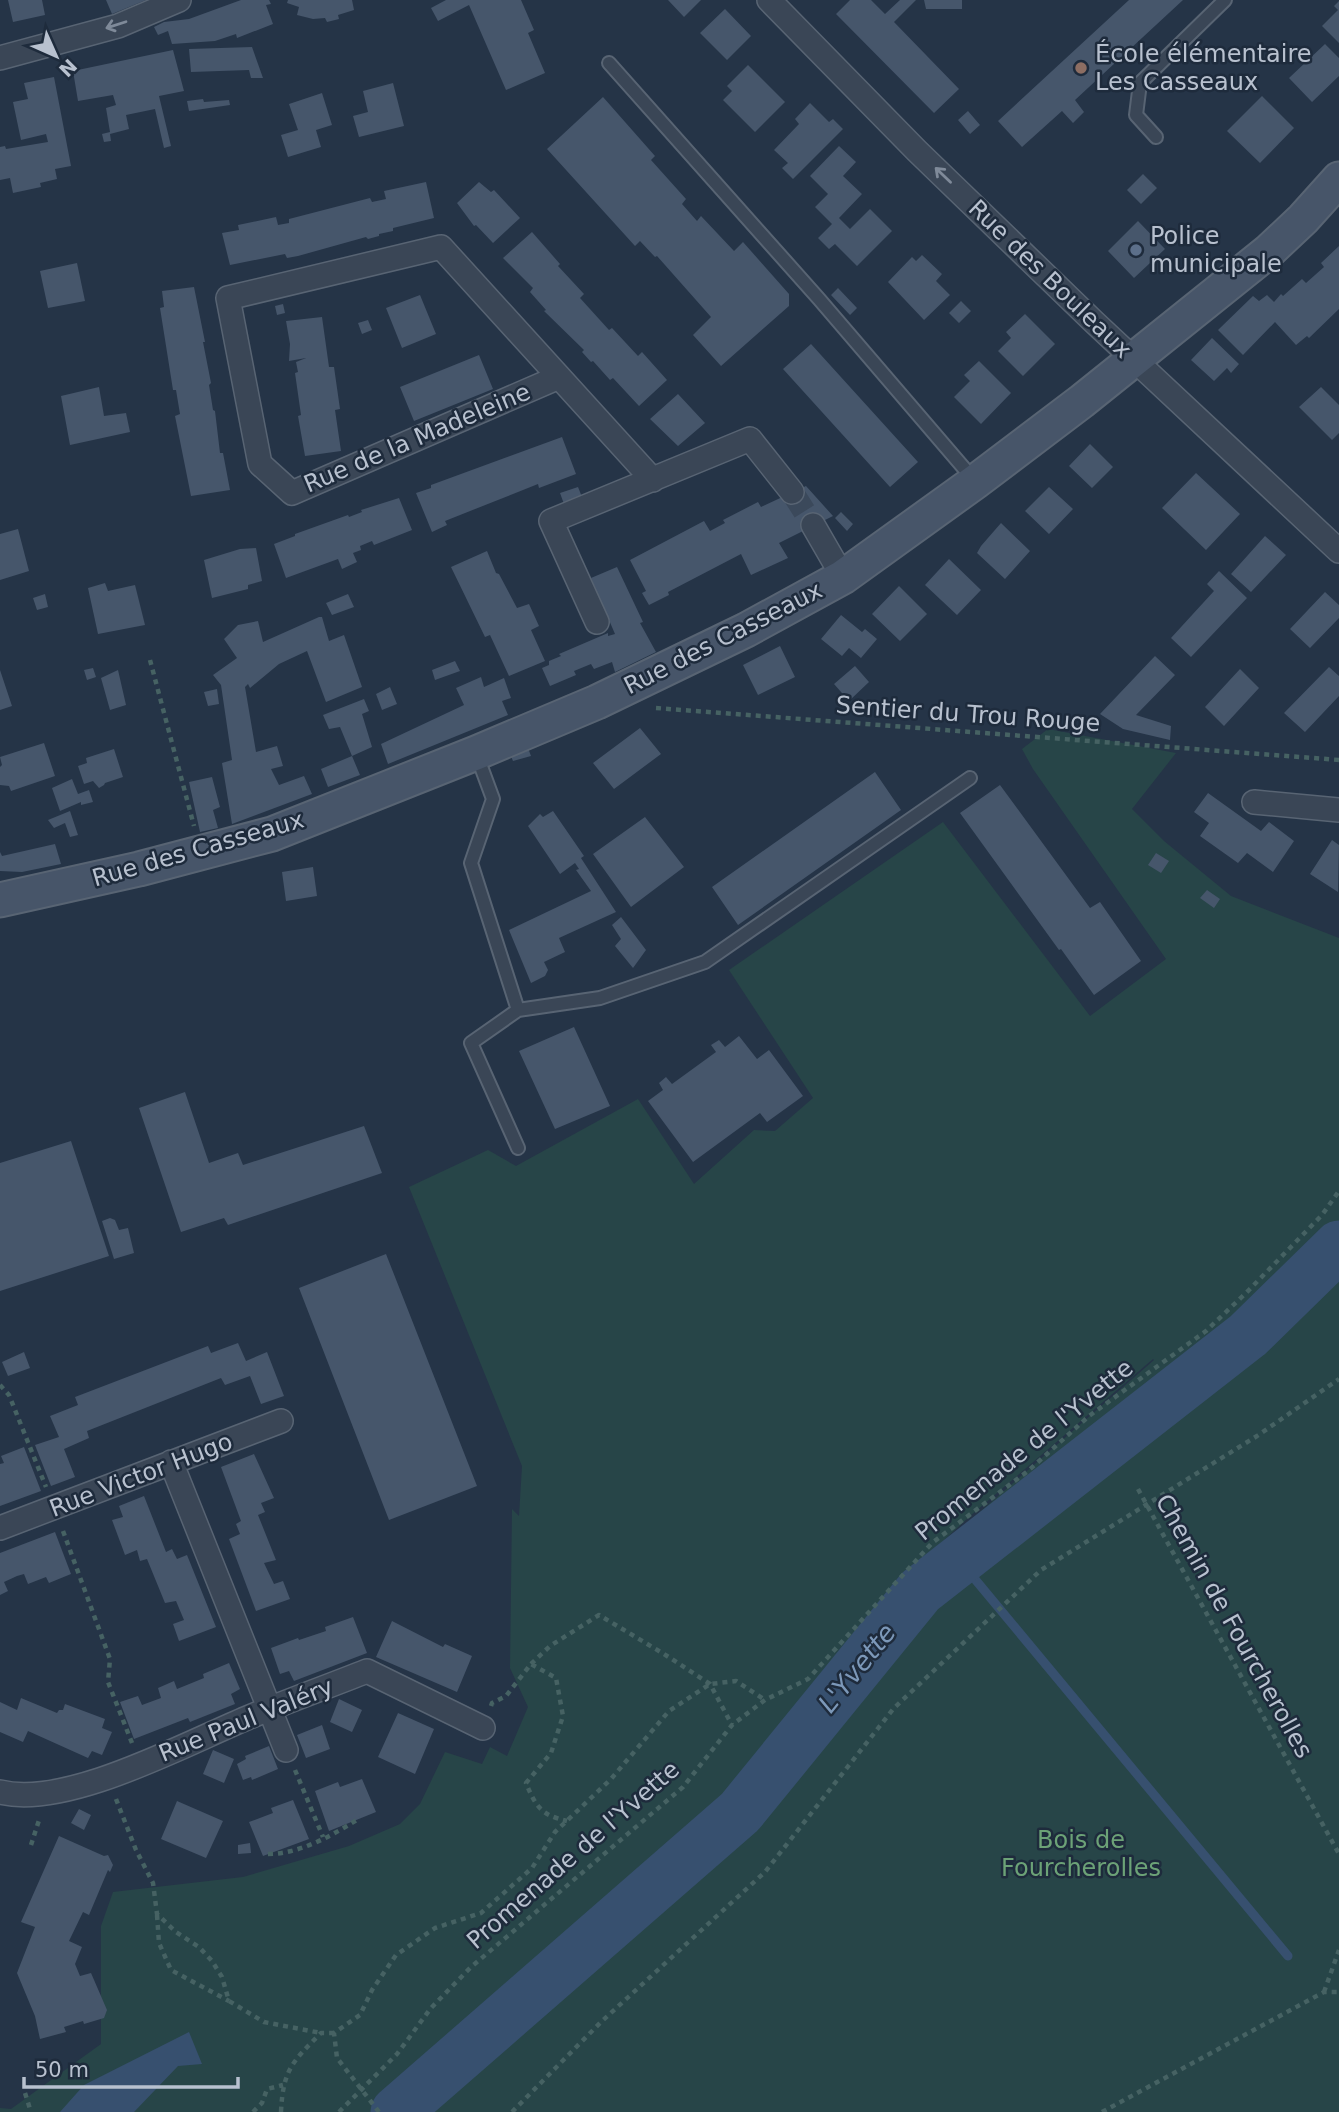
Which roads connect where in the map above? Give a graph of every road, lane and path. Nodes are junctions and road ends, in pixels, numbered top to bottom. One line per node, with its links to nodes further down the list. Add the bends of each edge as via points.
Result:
1 (179, 0): 4 (street, one-way to 4, via 118,26)
2 (769, 0): 8 (street, Rue des Bouleaux, one-way to 2)
3 (1225, 0): 6 (lane, via 1140,83 1136,115)
4 (0, 58)
5 (609, 63): 11 (lane)
6 (1156, 137)
7 (1339, 179): 8 (street, Rue des Casseaux, via 1269,251)
8 (1132, 359): 11 (street, Rue des Casseaux); 14 (street, Rue des Bouleaux)
9 (559, 377): 9 (street, Rue de la Madeleine, via 441,247 228,298 260,464 292,493); 10 (street, Rue de la Madeleine)
10 (653, 480): 12 (street, via 750,439); 16 (street, via 551,521)
11 (975, 482): 15 (street, Rue des Casseaux)
12 (792, 492)
13 (813, 526): 15 (street)
14 (1339, 551)
15 (843, 577): 19 (street, Rue des Casseaux, via 618,692)
16 (597, 622)
17 (150, 660): 24 (path)
18 (654, 708): 20 (path, Sentier du Trou Rouge)
19 (476, 753): 24 (street, Rue des Casseaux, via 272,834); 26 (lane, via 494,799 471,863)
20 (1339, 760)
21 (970, 778): 26 (lane, via 705,962 600,998)
22 (1254, 802): 23 (street)
23 (1339, 810)
24 (201, 853): 25 (street, Rue des Casseaux)
25 (0, 900)
26 (518, 1010): 27 (lane, via 471,1043)
27 (518, 1148)
28 (1339, 1191): 39 (path, Promenade de l'Yvette, via 1206,1331 1089,1416 1028,1471 932,1543 808,1679)
29 (1339, 1379): 34 (path)
30 (0, 1385): 35 (path, via 9,1395)
31 (281, 1421): 32 (street, Rue Victor Hugo)
32 (171, 1462): 35 (street, Rue Victor Hugo); 40 (street)
33 (1138, 1489): 34 (path, Chemin de Fourcherolles)
34 (1147, 1505): 51 (path, Chemin de Fourcherolles); 67 (path, via 1041,1570 894,1708 765,1872 601,2022)
35 (55, 1508): 36 (street, Rue Victor Hugo); 44 (path, via 110,1658 107,1682)
36 (0, 1528)
37 (531, 1664): 38 (path, via 599,1615); 42 (path, via 506,1696 492,1703); 48 (path, via 556,1678 563,1716 551,1754 526,1783 534,1802 548,1816)
38 (710, 1684): 39 (path, via 736,1681); 41 (path); 48 (path, via 669,1711)
39 (765, 1700): 41 (path, Promenade de l'Yvette)
40 (271, 1708): 42 (street, Rue Paul Valéry, via 367,1671); 43 (street); 44 (street, Rue Paul Valéry)
41 (732, 1725): 60 (path, Promenade de l'Yvette, via 683,1787 470,1968)
42 (483, 1728)
43 (286, 1750): 49 (path)
44 (141, 1763): 45 (street, Rue Paul Valéry)
45 (107, 1777): 46 (street, Rue Paul Valéry, via 35,1795); 52 (path, via 153,1884)
46 (0, 1791)
47 (360, 1818): 49 (path)
48 (568, 1821): 58 (path, via 555,1832 532,1868 481,1913 435,1928 396,1955 360,2015)
49 (323, 1837): 50 (path, via 287,1854)
50 (268, 1854)
51 (1339, 1854)
52 (157, 1914): 56 (path, via 212,1961); 56 (path, via 159,1943 171,1970)
53 (1339, 1950): 54 (path)
54 (1324, 1992): 55 (path); 68 (path)
55 (1339, 1992)
56 (229, 2001): 57 (path, via 264,2022)
57 (321, 2033): 58 (path); 59 (path, via 293,2061)
58 (334, 2033): 60 (path, via 337,2058)
59 (282, 2085): 63 (path, via 267,2089); 64 (path)
60 (362, 2089): 65 (path, Promenade de l'Yvette); 66 (path)
61 (25, 2093): 62 (path)
62 (31, 2112)
63 (253, 2112)
64 (281, 2112)
65 (339, 2112)
66 (379, 2112)
67 (512, 2112)
68 (1102, 2112)

